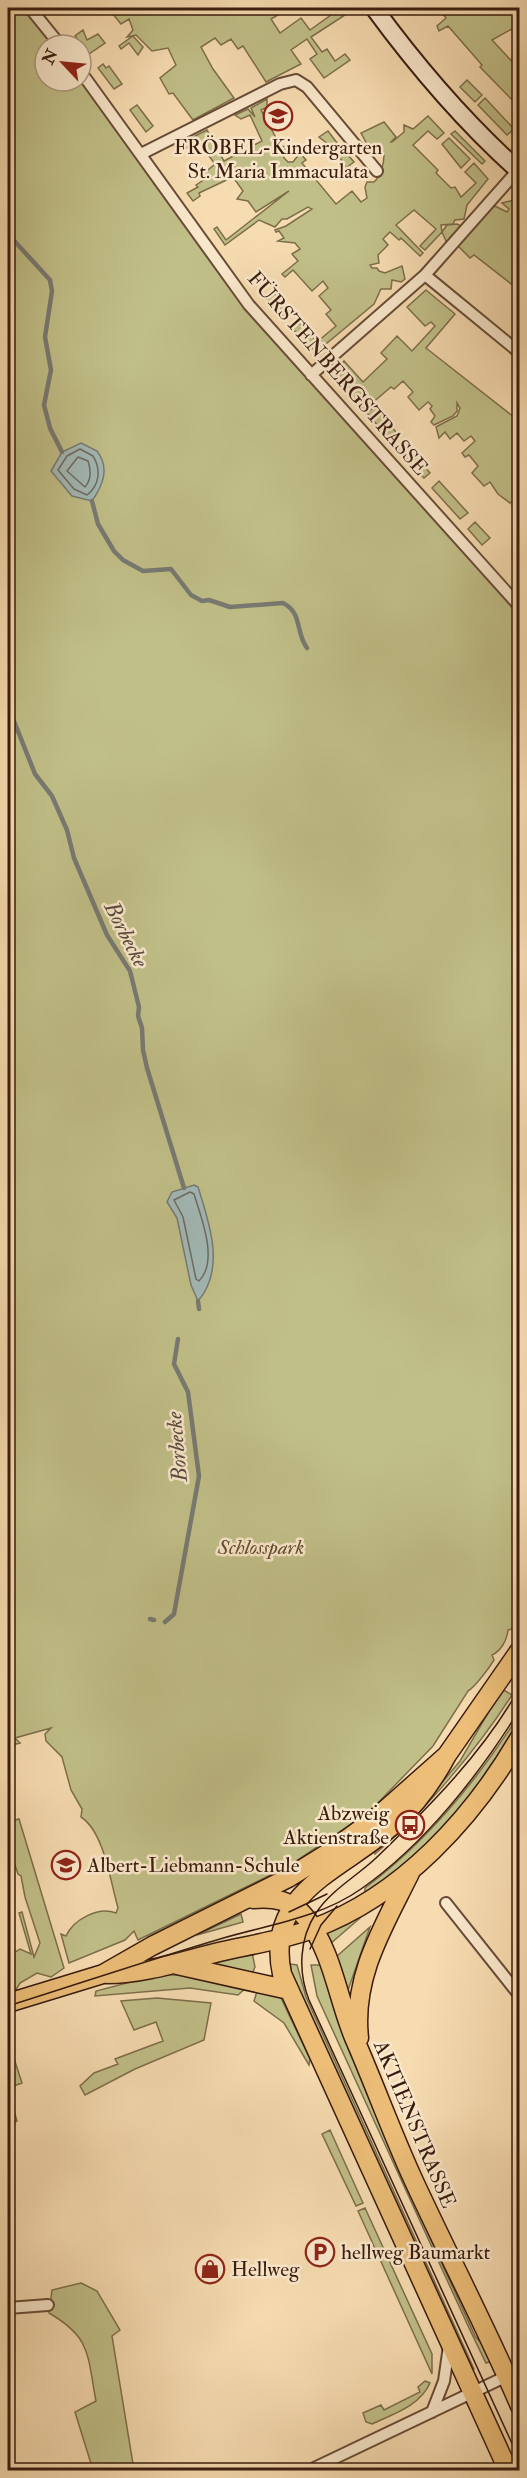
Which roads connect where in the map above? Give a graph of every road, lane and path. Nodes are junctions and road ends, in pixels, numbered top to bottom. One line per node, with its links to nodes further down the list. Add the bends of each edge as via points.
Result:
1 (30, 8): 3 (street)
2 (374, 8): 7 (street, via 427,78)
3 (50, 33)
4 (93, 88): 5 (street, FÜRSTENBERGSTRASSE)
5 (141, 154): 6 (street, via 280,84 296,80 308,87); 10 (street, FÜRSTENBERGSTRASSE, via 239,292)
6 (377, 171)
7 (519, 171): 8 (street)
8 (425, 275): 9 (street); 10 (street)
9 (519, 353)
10 (311, 375): 11 (street, FÜRSTENBERGSTRASSE)
11 (519, 607)
12 (519, 1650): 14 (main road)
13 (519, 1737): 15 (main road, via 472,1808)
14 (447, 1755): 16 (main road, via 356,1833 288,1878); 18 (main road, via 406,1813 308,1887)
15 (412, 1869): 19 (main road, via 371,1899); 26 (main road, via 369,1958 360,1992)
16 (245, 1900): 18 (main road, via 274,1898); 22 (main road)
17 (446, 1903): 24 (street)
18 (292, 1904): 19 (main road, AKTIENSTRASSE); 20 (main road)
19 (313, 1929): 20 (main road); 26 (main road, AKTIENSTRASSE)
20 (278, 1939): 21 (main road); 23 (main road)
21 (173, 1964): 22 (main road); 23 (main road)
22 (102, 1974): 25 (main road)
23 (289, 1990): 29 (main road)
24 (518, 1992)
25 (8, 2003)
26 (362, 2055): 30 (main road, AKTIENSTRASSE, via 411,2175)
27 (48, 2305): 28 (street)
28 (8, 2308)
29 (450, 2345): 31 (main road); 33 (street, via 444,2381)
30 (507, 2376): 31 (street); 32 (main road, AKTIENSTRASSE)
31 (472, 2391): 33 (street); 35 (main road)
32 (519, 2406)
33 (432, 2412): 34 (street)
34 (310, 2470)
35 (508, 2470)

